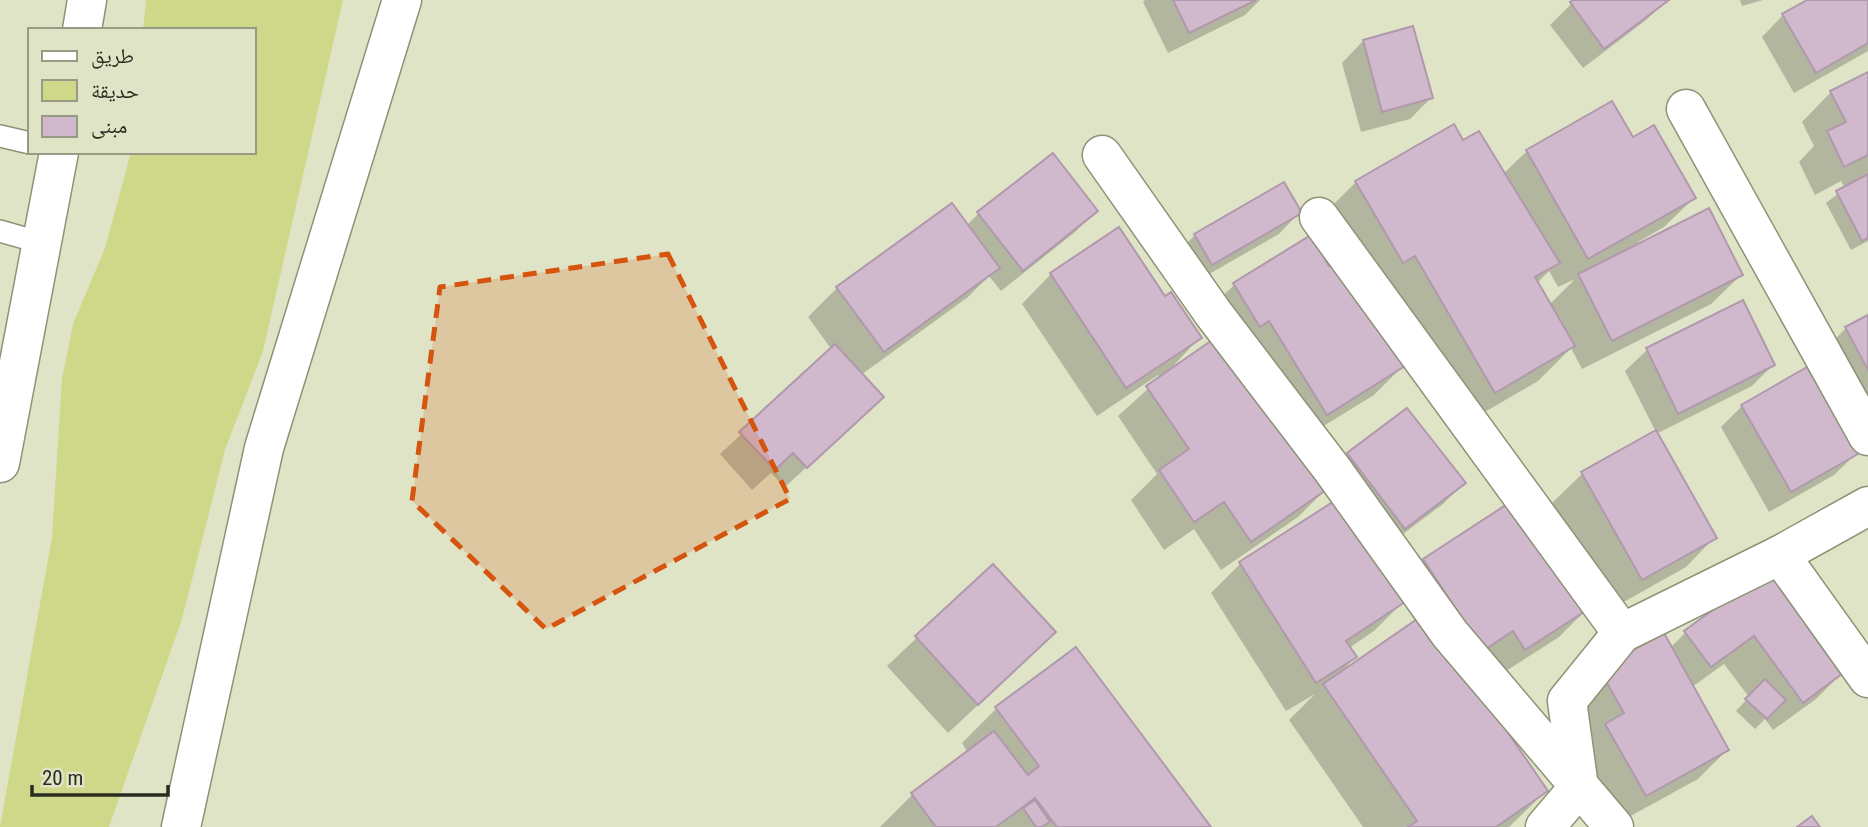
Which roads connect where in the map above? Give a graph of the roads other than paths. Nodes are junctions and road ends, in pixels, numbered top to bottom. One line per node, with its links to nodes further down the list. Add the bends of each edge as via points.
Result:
1 (87, 0): 3 (street)
2 (402, 0): 19 (street, via 264,449)
3 (82, 28)
4 (1686, 109): 12 (street)
5 (0, 135): 6 (lane)
6 (28, 142)
7 (59, 154): 11 (street)
8 (1102, 155): 18 (street, via 1450,634)
9 (1319, 218): 16 (street)
10 (0, 231): 11 (lane)
11 (42, 243): 13 (street)
12 (1868, 436)
13 (0, 464)
14 (1868, 506): 15 (street)
15 (1780, 555): 16 (street); 17 (street)
16 (1622, 634): 18 (street, via 1567,701)
17 (1868, 678)
18 (1578, 788): 20 (street); 21 (street)
19 (181, 827)
20 (1545, 827)
21 (1614, 827)

